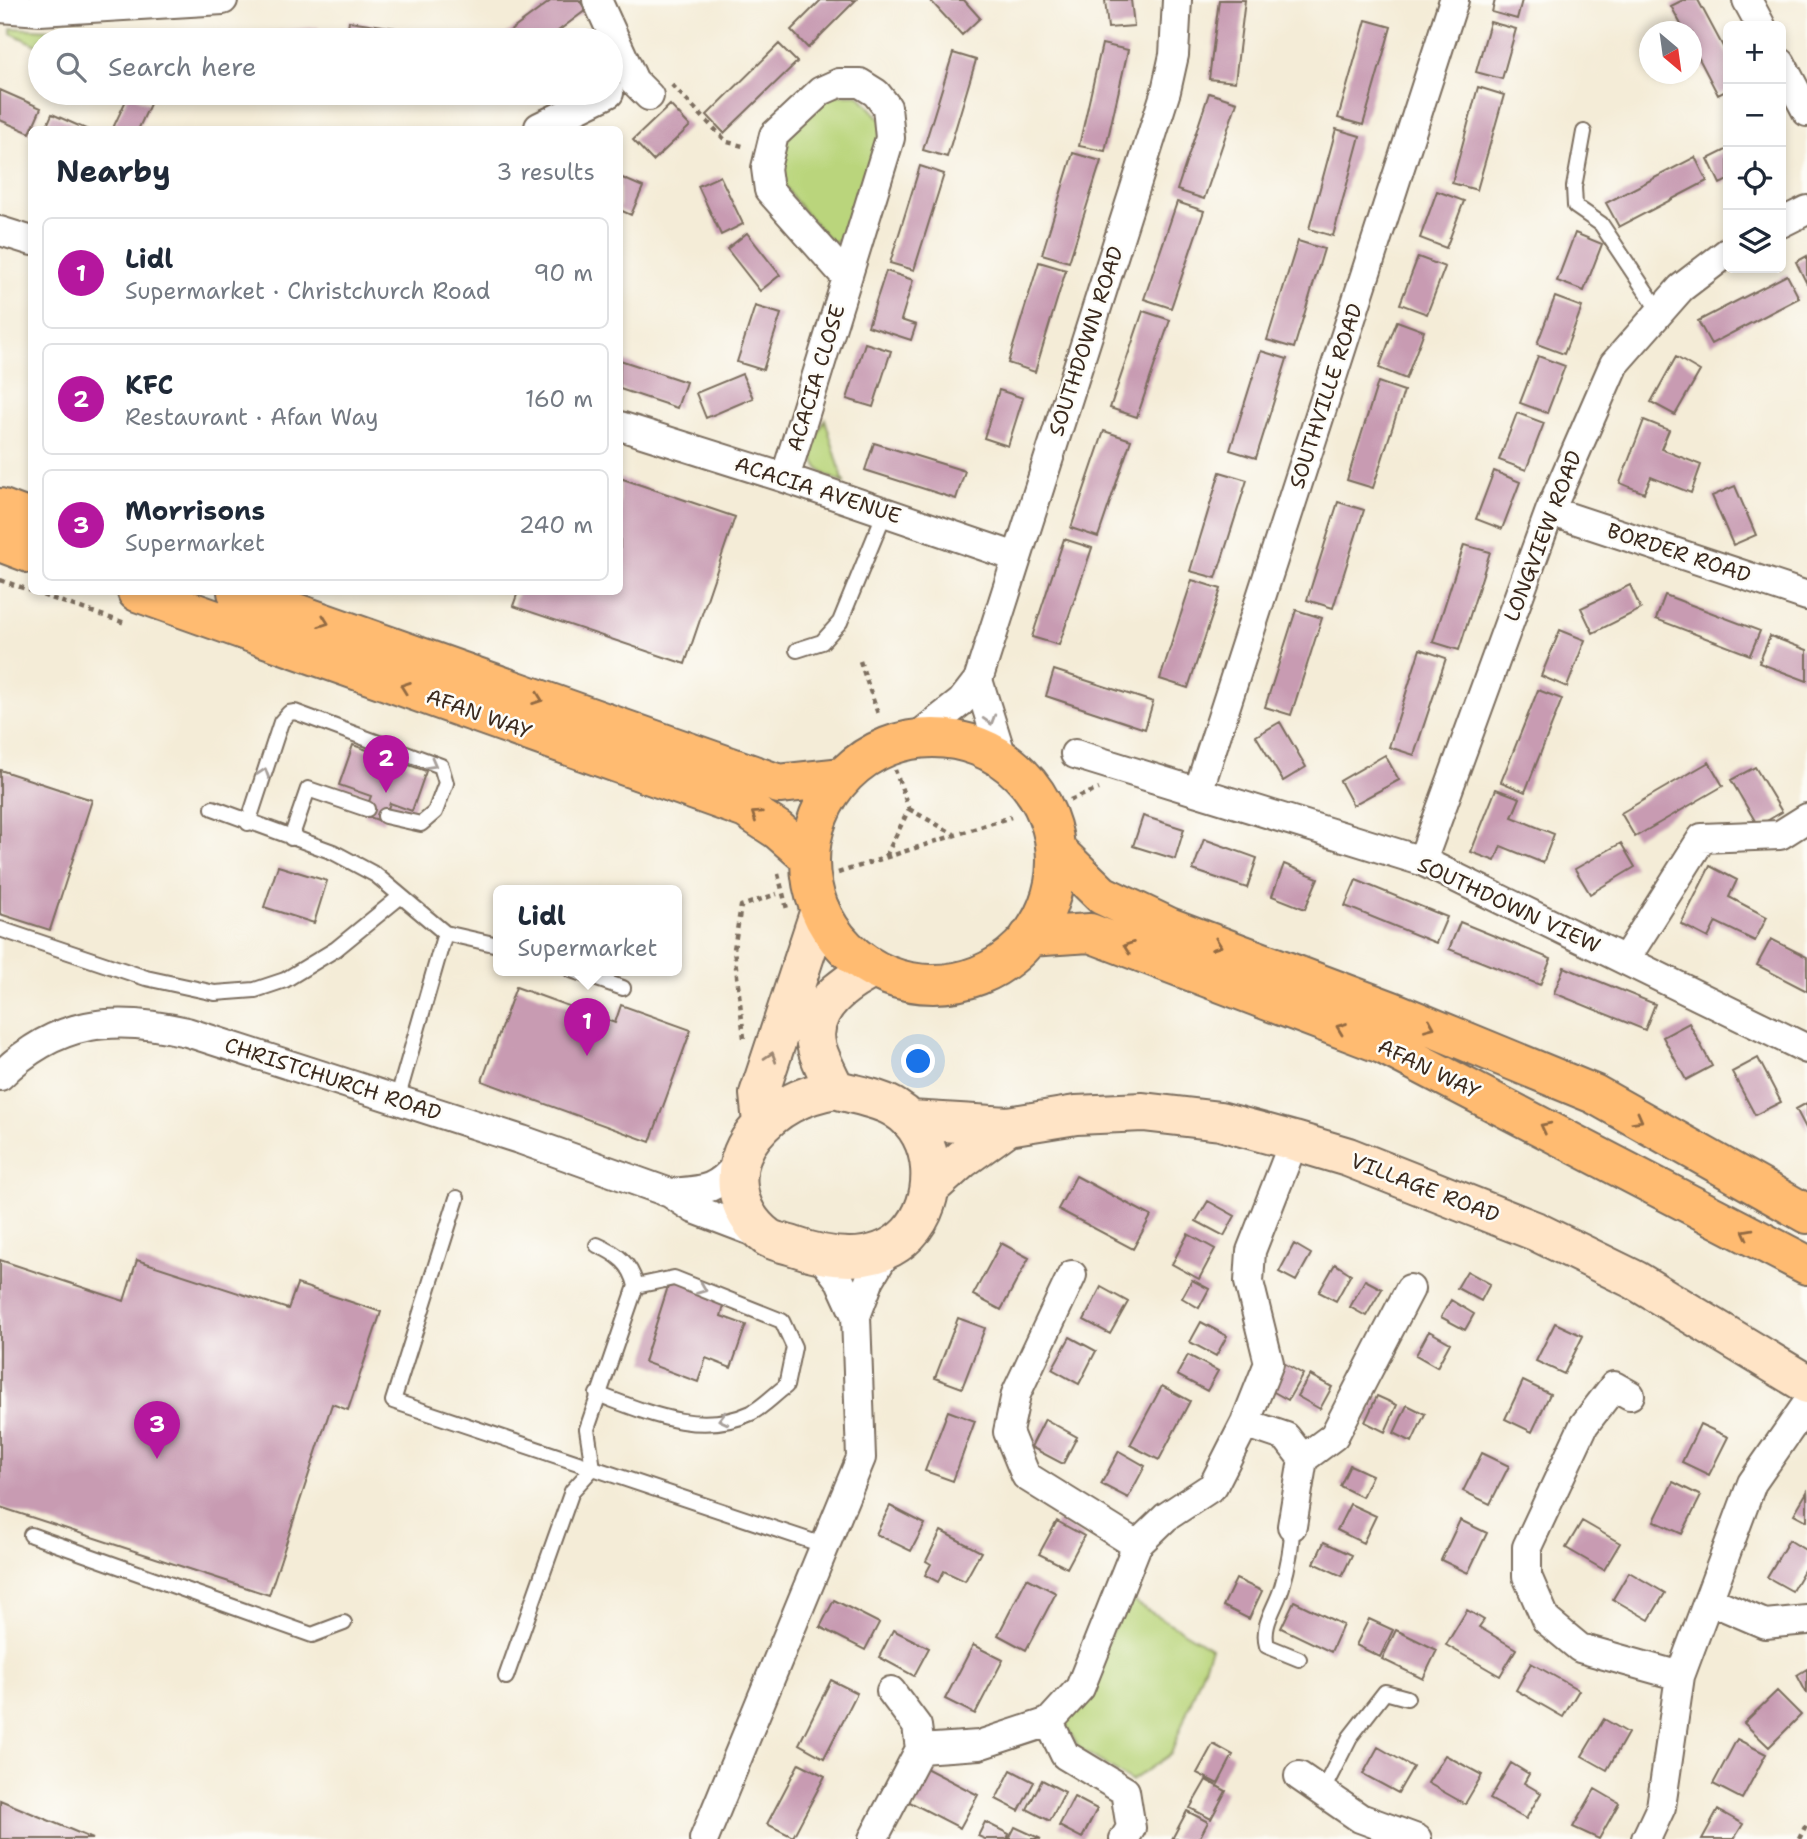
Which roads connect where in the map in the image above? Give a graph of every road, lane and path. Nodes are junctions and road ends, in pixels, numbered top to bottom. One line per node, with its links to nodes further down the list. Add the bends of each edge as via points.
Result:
1 (222, 0): 6 (street, via 40,11)
2 (597, 0): 8 (street)
3 (1177, 0): 31 (street, SOUTHDOWN ROAD, via 1174,55 1166,91)
4 (1454, 0): 46 (street, SOUTHVILLE ROAD)
5 (1747, 0): 7 (street)
6 (0, 8)
7 (1758, 21)
8 (606, 28)
9 (1786, 72): 12 (street)
10 (626, 90): 15 (path, via 669,82 727,142)
11 (591, 105): 13 (street)
12 (1807, 112)
13 (541, 126)
14 (1584, 132): 22 (lane, via 1575,206 1601,224)
15 (767, 152): 21 (street, ACACIA CLOSE, via 769,190); 21 (street, ACACIA CLOSE, via 774,135 792,115 821,91 839,83 860,83 887,107 890,138)
16 (1807, 210): 17 (street)
17 (1786, 220)
18 (0, 231): 19 (street)
19 (28, 240)
20 (1723, 257): 22 (street, LONGVIEW ROAD)
21 (847, 278): 24 (street, ACACIA CLOSE)
22 (1659, 311): 26 (street, LONGVIEW ROAD, via 1614,365)
23 (623, 427): 24 (street, ACACIA AVENUE)
24 (785, 478): 27 (street, ACACIA AVENUE)
25 (0, 508): 28 (main road)
26 (1550, 511): 36 (street, BORDER ROAD); 58 (street, LONGVIEW ROAD)
27 (885, 512): 31 (street, ACACIA AVENUE); 38 (lane, via 840,622 822,642)
28 (28, 518)
29 (0, 542): 30 (main road)
30 (28, 552)
31 (1016, 557): 40 (street, SOUTHDOWN ROAD)
32 (0, 580): 33 (path)
33 (28, 590)
34 (55, 595): 37 (path)
35 (245, 595): 45 (main road, AFAN WAY, one-way to 45, via 779,784)
36 (1807, 596)
37 (136, 609): 60 (main road, AFAN WAY, one-way to 37, via 746,809)
38 (797, 650)
39 (860, 661): 41 (path)
40 (978, 680): 43 (street, SOUTHDOWN ROAD); 44 (street, one-way to 44)
41 (879, 717)
42 (1075, 754): 46 (street, SOUTHDOWN VIEW)
43 (905, 755): 44 (main road, via 961,741); 45 (main road, via 888,747); 49 (path)
44 (1003, 760): 56 (main road, via 1039,799)
45 (843, 777): 60 (main road, via 825,801 814,829)
46 (1198, 792): 58 (street, SOUTHDOWN VIEW)
47 (214, 808): 53 (lane)
48 (367, 809): 55 (lane, via 308,789)
49 (909, 809): 54 (path); 57 (path)
50 (385, 816): 53 (lane, one-way to 50, via 281,722 295,712 441,766 446,783 430,819 421,824)
51 (1012, 817): 54 (path)
52 (1807, 818): 68 (street, via 1780,835 1702,838)
53 (248, 823): 55 (lane)
54 (955, 835): 57 (path)
55 (290, 838): 62 (lane, via 333,852 376,874)
56 (1055, 850): 66 (main road, via 1051,896); 85 (main road, AFAN WAY, one-way to 85, via 1102,895 1594,1094)
57 (885, 856): 60 (path)
58 (1422, 861): 68 (street, SOUTHDOWN VIEW)
59 (773, 864): 63 (path)
60 (824, 865): 63 (main road, via 812,885)
61 (777, 894): 72 (path, via 741,906 734,949 744,1039)
62 (401, 896): 64 (lane, via 336,949 285,980 255,990 215,993 146,978); 65 (lane)
63 (805, 916): 69 (main road); 72 (street)
64 (0, 929)
65 (445, 933): 67 (lane); 76 (lane)
66 (1029, 937): 69 (main road, via 1009,958 957,982 900,980); 90 (main road, AFAN WAY, one-way to 66, via 1384,1045 1090,933)
67 (493, 944)
68 (1625, 960): 73 (street, SOUTHDOWN VIEW)
69 (873, 969): 75 (street, via 849,981 821,1012 817,1047)
70 (588, 976): 71 (lane)
71 (622, 988)
72 (764, 1048): 78 (street, one-way to 72, via 759,1094)
73 (1807, 1049)
74 (0, 1076): 76 (street, CHRISTCHURCH ROAD, via 55,1038 79,1028 130,1021 187,1032)
75 (835, 1089): 77 (street, via 895,1107); 78 (street, via 784,1105)
76 (397, 1100): 83 (street, CHRISTCHURCH ROAD)
77 (911, 1120): 79 (street, VILLAGE ROAD); 82 (street, via 927,1153)
78 (762, 1123): 81 (street, via 744,1146)
79 (1008, 1126): 80 (street, VILLAGE ROAD, via 1076,1115 1143,1112 1220,1121); 82 (street, VILLAGE ROAD)
80 (1294, 1141): 95 (street, VILLAGE ROAD, via 1348,1157 1535,1231 1635,1280); 99 (street, via 1251,1251 1249,1282 1269,1363)
81 (737, 1165): 83 (street, CHRISTCHURCH ROAD, via 721,1183); 86 (street, via 740,1200)
82 (932, 1186): 88 (street, via 923,1216 906,1237)
83 (670, 1193): 86 (street, CHRISTCHURCH ROAD, via 694,1209)
84 (457, 1198): 101 (lane, via 393,1401)
85 (1807, 1214)
86 (768, 1237): 89 (street)
87 (597, 1245): 92 (lane, via 632,1269)
88 (888, 1249): 89 (street, via 863,1256); 94 (street, via 870,1279)
89 (820, 1255): 94 (street, via 840,1281)
90 (1807, 1265)
91 (1072, 1275): 105 (street, via 1016,1394 1008,1432 1026,1476)
92 (636, 1286): 96 (lane); 96 (lane, one-way to 96, via 674,1278 782,1321 794,1347 786,1386 751,1413 703,1424 665,1419)
93 (1410, 1289): 100 (street, via 1334,1436)
94 (856, 1317): 104 (street, via 861,1458)
95 (1807, 1384)
96 (597, 1394): 101 (lane, via 587,1429)
97 (1630, 1395): 110 (street, via 1614,1386 1584,1425 1527,1547 1527,1576 1546,1620 1580,1648)
98 (1807, 1404): 106 (street, via 1752,1483)
99 (1245, 1423): 100 (street, via 1286,1437); 105 (street, via 1213,1486 1166,1517)
100 (1303, 1459): 102 (street)
101 (593, 1468): 104 (lane); 111 (lane, via 572,1491)
102 (1292, 1526): 109 (lane, via 1282,1590 1264,1630 1268,1646)
103 (31, 1535): 108 (lane, via 312,1635)
104 (823, 1545): 118 (street)
105 (1137, 1545): 114 (street, via 1080,1688)
106 (1709, 1600): 107 (street, via 1765,1624); 110 (street)
107 (1807, 1620)
108 (344, 1623)
109 (1299, 1659)
110 (1680, 1676): 122 (street, via 1661,1807)
111 (506, 1677)
112 (891, 1692): 115 (street, via 918,1726)
113 (1407, 1698): 116 (lane, via 1385,1692)
114 (1049, 1722): 115 (street, via 979,1745); 120 (street, via 1065,1755 1125,1791 1131,1828)
115 (920, 1749): 119 (street)
116 (1311, 1784): 121 (street, via 1360,1818)
117 (1807, 1824): 123 (path)
118 (704, 1839)
119 (873, 1839)
120 (1124, 1839)
121 (1417, 1839)
122 (1646, 1839)
123 (1799, 1839)

